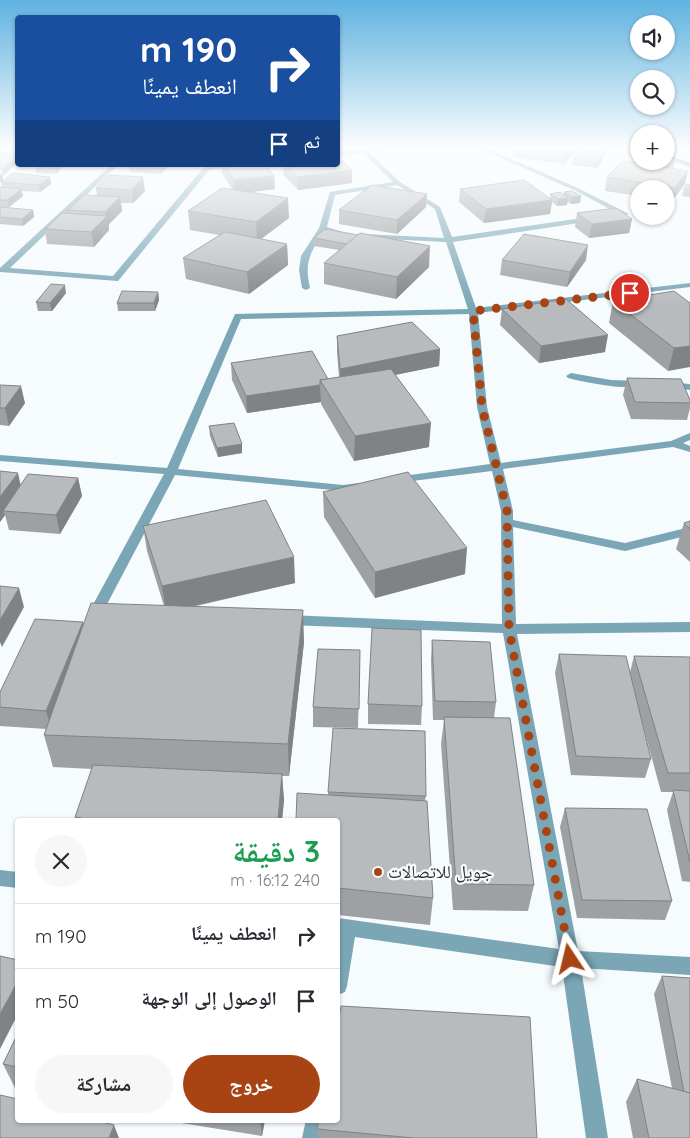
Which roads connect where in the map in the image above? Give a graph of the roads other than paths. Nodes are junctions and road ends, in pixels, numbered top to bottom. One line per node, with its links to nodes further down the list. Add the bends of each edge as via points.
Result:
1 (76, 201): 10 (street)
2 (179, 201): 10 (street, via 115,279)
3 (330, 201): 6 (street)
4 (427, 201): 9 (street, via 438,208)
5 (600, 201): 9 (street, via 625,214)
6 (323, 228): 7 (street); 12 (street, via 305,253 301,270)
7 (349, 234)
8 (358, 236): 9 (street)
9 (448, 240): 15 (street)
10 (2, 270)
11 (690, 285): 13 (street)
12 (306, 288)
13 (660, 289): 14 (street); 15 (street)
14 (675, 298)
15 (473, 311): 22 (street, via 482,407); 23 (street, via 238,316)
16 (571, 376): 17 (street, via 611,383)
17 (690, 387)
18 (690, 436): 19 (street)
19 (673, 444): 20 (street); 22 (street)
20 (690, 449)
21 (0, 458): 23 (street)
22 (496, 466): 23 (street, via 343,488); 24 (street)
23 (171, 472): 26 (street, via 96,612)
24 (508, 522): 25 (street, via 625,547); 29 (street)
25 (690, 531)
26 (115, 613)
27 (273, 619): 29 (street)
28 (690, 628): 29 (street)
29 (509, 629): 34 (street)
30 (0, 878): 31 (street)
31 (15, 880)
32 (342, 927): 33 (street); 34 (street)
33 (340, 956)
34 (570, 959): 35 (street); 38 (street)
35 (690, 966)
36 (316, 1123): 37 (street)
37 (313, 1138)
38 (598, 1138)

